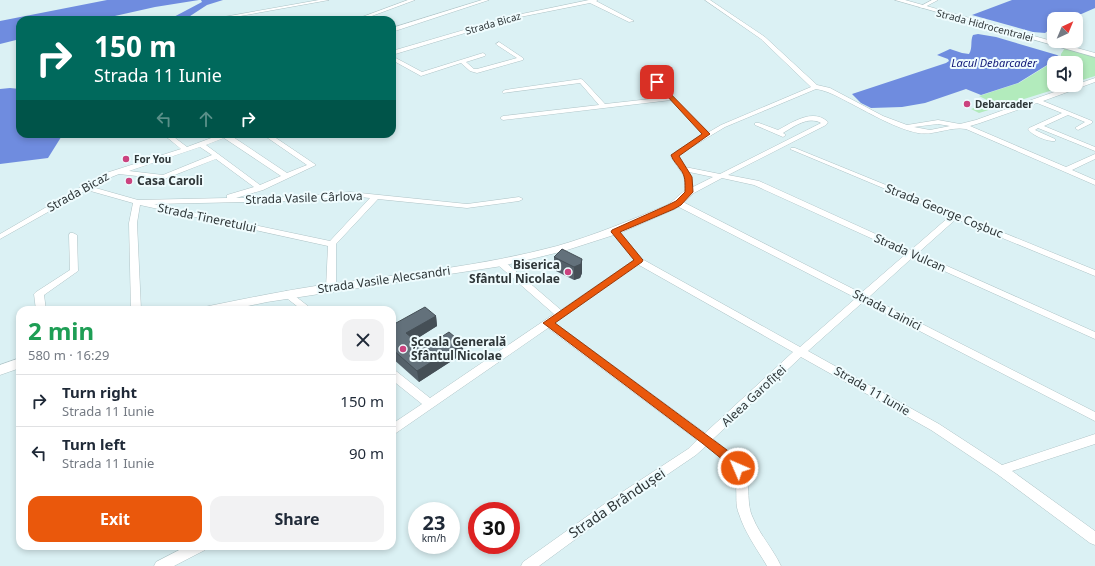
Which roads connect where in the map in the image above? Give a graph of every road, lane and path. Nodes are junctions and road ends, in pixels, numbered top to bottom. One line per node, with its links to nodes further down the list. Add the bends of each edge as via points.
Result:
1 (327, 0): 9 (street)
2 (413, 0): 10 (street)
3 (487, 0): 12 (street)
4 (707, 0): 21 (street, via 763,38)
5 (898, 0): 8 (street, Strada Hidrocentralei)
6 (936, 0): 8 (street)
7 (593, 1): 11 (street); 14 (street, Strada Bicaz, via 514,16)
8 (921, 7): 16 (street, Strada Hidrocentralei)
9 (233, 16)
10 (367, 16)
11 (631, 21)
12 (396, 29)
13 (499, 44): 18 (street, via 520,59 477,71)
14 (396, 53)
15 (483, 55): 18 (street)
16 (1095, 55)
17 (396, 57): 18 (street, via 421,74)
18 (463, 62)
19 (1095, 80): 24 (street)
20 (657, 82): 23 (street)
21 (815, 87): 31 (street, via 828,89); 34 (street)
22 (505, 92): 25 (street, via 581,81)
23 (672, 98): 25 (street); 34 (street)
24 (1036, 100): 26 (street); 29 (street, via 978,122)
25 (603, 106): 27 (street)
26 (1068, 113): 30 (street); 32 (street, via 1090,122)
27 (503, 118)
28 (757, 124): 33 (street)
29 (959, 126): 31 (street, via 931,122); 31 (street, via 936,132); 48 (street, via 974,129)
30 (1038, 126): 40 (street, via 1031,130); 43 (street)
31 (906, 127)
32 (1078, 128)
33 (778, 133): 39 (street); 39 (street, Strada Vasile Alecsandri, via 807,118 818,118 825,122)
34 (707, 134): 47 (street, via 675,155)
35 (171, 138): 44 (street)
36 (218, 138): 41 (street, Strada Bicaz)
37 (231, 138): 50 (street)
38 (271, 138): 50 (street, via 312,165)
39 (793, 139): 51 (street, Strada Vasile Alecsandri)
40 (1053, 140)
41 (201, 144): 44 (street, Strada Bicaz); 45 (street)
42 (793, 149): 61 (street, Strada George Coșbuc)
43 (1095, 149)
44 (186, 150): 49 (street, Strada Bicaz)
45 (216, 156): 49 (street, via 164,177); 54 (street)
46 (1095, 156): 48 (street)
47 (684, 169): 51 (street); 55 (street, via 689,177)
48 (1066, 170): 52 (street)
49 (116, 172): 53 (street, Strada Bicaz)
50 (286, 176): 54 (street)
51 (722, 176): 55 (street, Strada Vasile Alecsandri); 66 (street, Strada Vulcan, via 756,183)
52 (1095, 183)
53 (84, 187): 59 (street, Strada Tineretului); 64 (street, Strada Bicaz)
54 (260, 188): 58 (street)
55 (689, 192): 60 (street, Strada Vasile Alecsandri)
56 (377, 196): 57 (street, Strada Vasile Cârlova, via 467,206); 58 (street, Strada Vasile Cârlova, via 350,194 294,199); 65 (street)
57 (519, 199)
58 (203, 201): 59 (street, Strada Vasile Cârlova)
59 (137, 202): 65 (street, Strada Tineretului); 74 (street, via 133,223)
60 (678, 203): 62 (street, Strada Vasile Alecsandri); 72 (street, Strada Lainici)
61 (955, 216): 66 (street, Aleea Garofiței); 69 (street, Strada George Coșbuc)
62 (615, 232): 67 (street, Strada 11 Iunie); 68 (street, Strada Vasile Alecsandri)
63 (73, 235): 73 (street, via 74,271 39,294)
64 (0, 237)
65 (332, 244): 70 (street)
66 (912, 254): 72 (street, Aleea Garofiței); 79 (street, Strada Vulcan)
67 (639, 260): 77 (street); 80 (street, Strada 11 Iunie)
68 (501, 263): 70 (street, Strada Vasile Alecsandri); 77 (street)
69 (1095, 273)
70 (330, 288): 71 (street, Strada Vasile Alecsandri)
71 (287, 294): 75 (street, Strada Vasile Alecsandri); 76 (street)
72 (862, 298): 80 (street, Aleea Garofiței); 85 (street, Strada Lainici)
73 (40, 306)
74 (136, 306)
75 (225, 306)
76 (303, 306)
77 (561, 314): 78 (street)
78 (548, 323): 84 (street); 88 (street)
79 (1095, 336)
80 (801, 351): 88 (street, Aleea Garofiței); 89 (street, Strada 11 Iunie, via 935,427)
81 (16, 364): 82 (street)
82 (0, 370)
83 (396, 377): 84 (street)
84 (430, 404): 86 (street)
85 (1095, 417)
86 (396, 427)
87 (1095, 439): 89 (street)
88 (706, 440): 93 (street, Strada Brândușei); 94 (street, via 738,468 743,507)
89 (1001, 470): 90 (street, Strada 11 Iunie)
90 (1095, 539)
91 (192, 550): 92 (street)
92 (161, 566)
93 (528, 566)
94 (774, 566)

